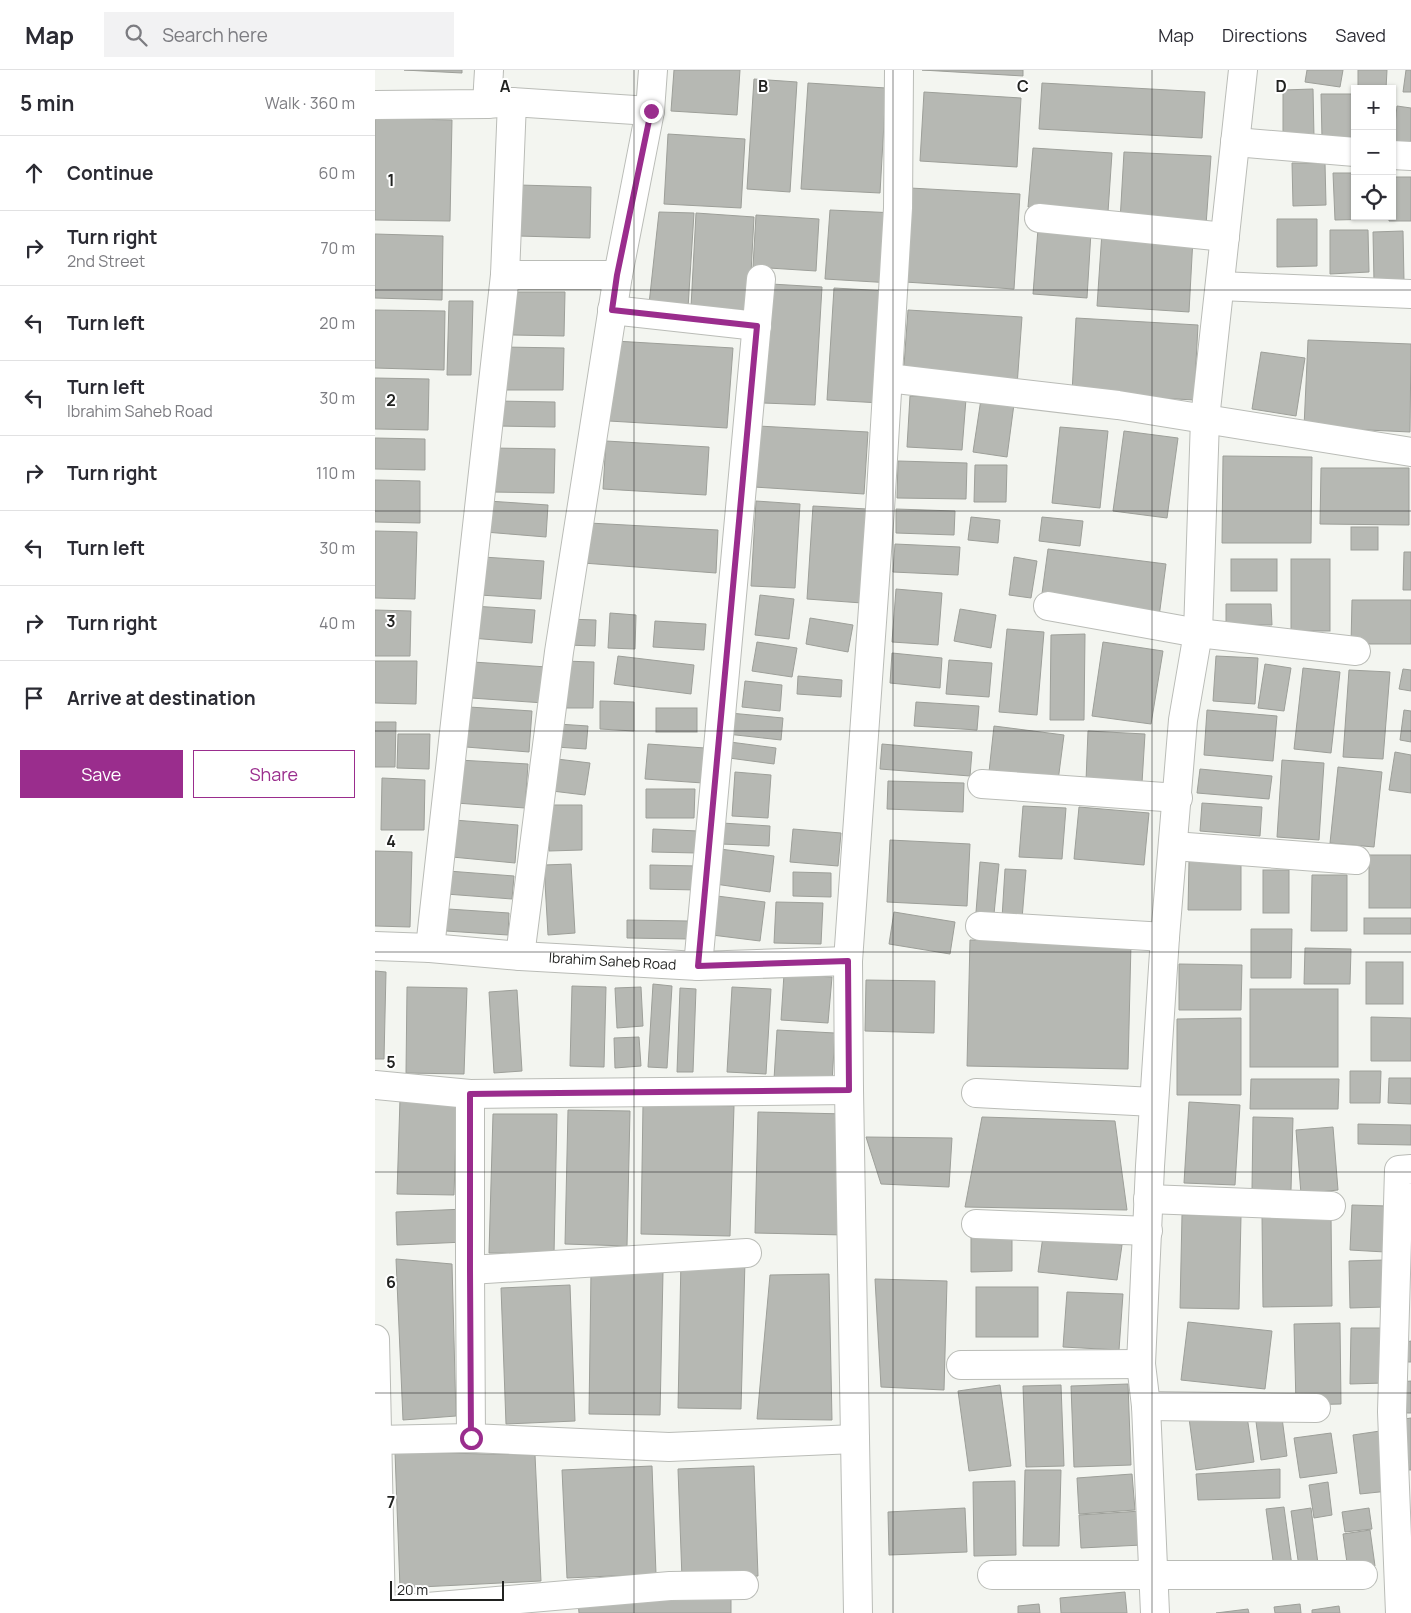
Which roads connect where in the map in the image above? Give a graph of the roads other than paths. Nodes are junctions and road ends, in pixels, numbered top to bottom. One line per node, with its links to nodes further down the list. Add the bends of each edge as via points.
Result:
1 (489, 70): 5 (street)
2 (653, 70): 7 (street)
3 (899, 70): 21 (street, via 898,208)
4 (1243, 70): 8 (street)
5 (500, 103): 6 (street); 7 (street); 14 (street)
6 (375, 105)
7 (651, 111): 15 (street)
8 (1235, 142): 9 (street); 13 (street)
9 (1351, 152)
10 (1396, 155): 11 (street)
11 (1411, 156)
12 (1039, 218): 13 (street)
13 (1225, 237): 17 (street)
14 (505, 274): 15 (street); 34 (street)
15 (617, 275): 19 (street)
16 (761, 279): 20 (street)
17 (1220, 286): 18 (street); 22 (street)
18 (1411, 294)
19 (612, 310): 20 (street); 35 (street, via 559,652)
20 (757, 326): 37 (street)
21 (888, 378): 22 (street, via 1118,405); 36 (street)
22 (1205, 419): 23 (street); 25 (street)
23 (1411, 452)
24 (1048, 606): 25 (street)
25 (1199, 633): 26 (street); 28 (street, via 1183,720)
26 (1356, 652)
27 (982, 784): 28 (street)
28 (1178, 798): 29 (street)
29 (1174, 846): 30 (street); 32 (street)
30 (1356, 860)
31 (980, 926): 32 (street)
32 (1165, 937): 42 (street)
33 (375, 946): 34 (street, Ibrahim Saheb Road)
34 (430, 948): 35 (street, Ibrahim Saheb Road)
35 (520, 956): 37 (street, Ibrahim Saheb Road)
36 (848, 961): 37 (street, Ibrahim Saheb Road); 39 (street)
37 (698, 966)
38 (375, 1085): 41 (street)
39 (849, 1090): 41 (street); 56 (street)
40 (976, 1093): 42 (street)
41 (470, 1094): 49 (street)
42 (1154, 1102): 44 (street)
43 (1411, 1170): 65 (street, via 1399,1170 1392,1412)
44 (1148, 1200): 45 (street); 47 (street)
45 (1331, 1206)
46 (975, 1224): 47 (street)
47 (1148, 1231): 51 (street)
48 (747, 1253): 49 (street)
49 (470, 1270): 55 (street)
50 (375, 1339): 57 (street)
51 (1141, 1364): 52 (street); 53 (street)
52 (961, 1365)
53 (1146, 1406): 54 (street); 58 (street)
54 (1316, 1408)
55 (471, 1438): 56 (street, via 669,1447); 57 (street)
56 (855, 1439): 63 (street)
57 (376, 1440): 62 (street)
58 (1153, 1574): 59 (street); 60 (street); 64 (street)
59 (992, 1575)
60 (1363, 1575)
61 (744, 1585): 62 (street, via 670,1586)
62 (381, 1612)
63 (858, 1613)
64 (1155, 1613)
65 (1400, 1613)

